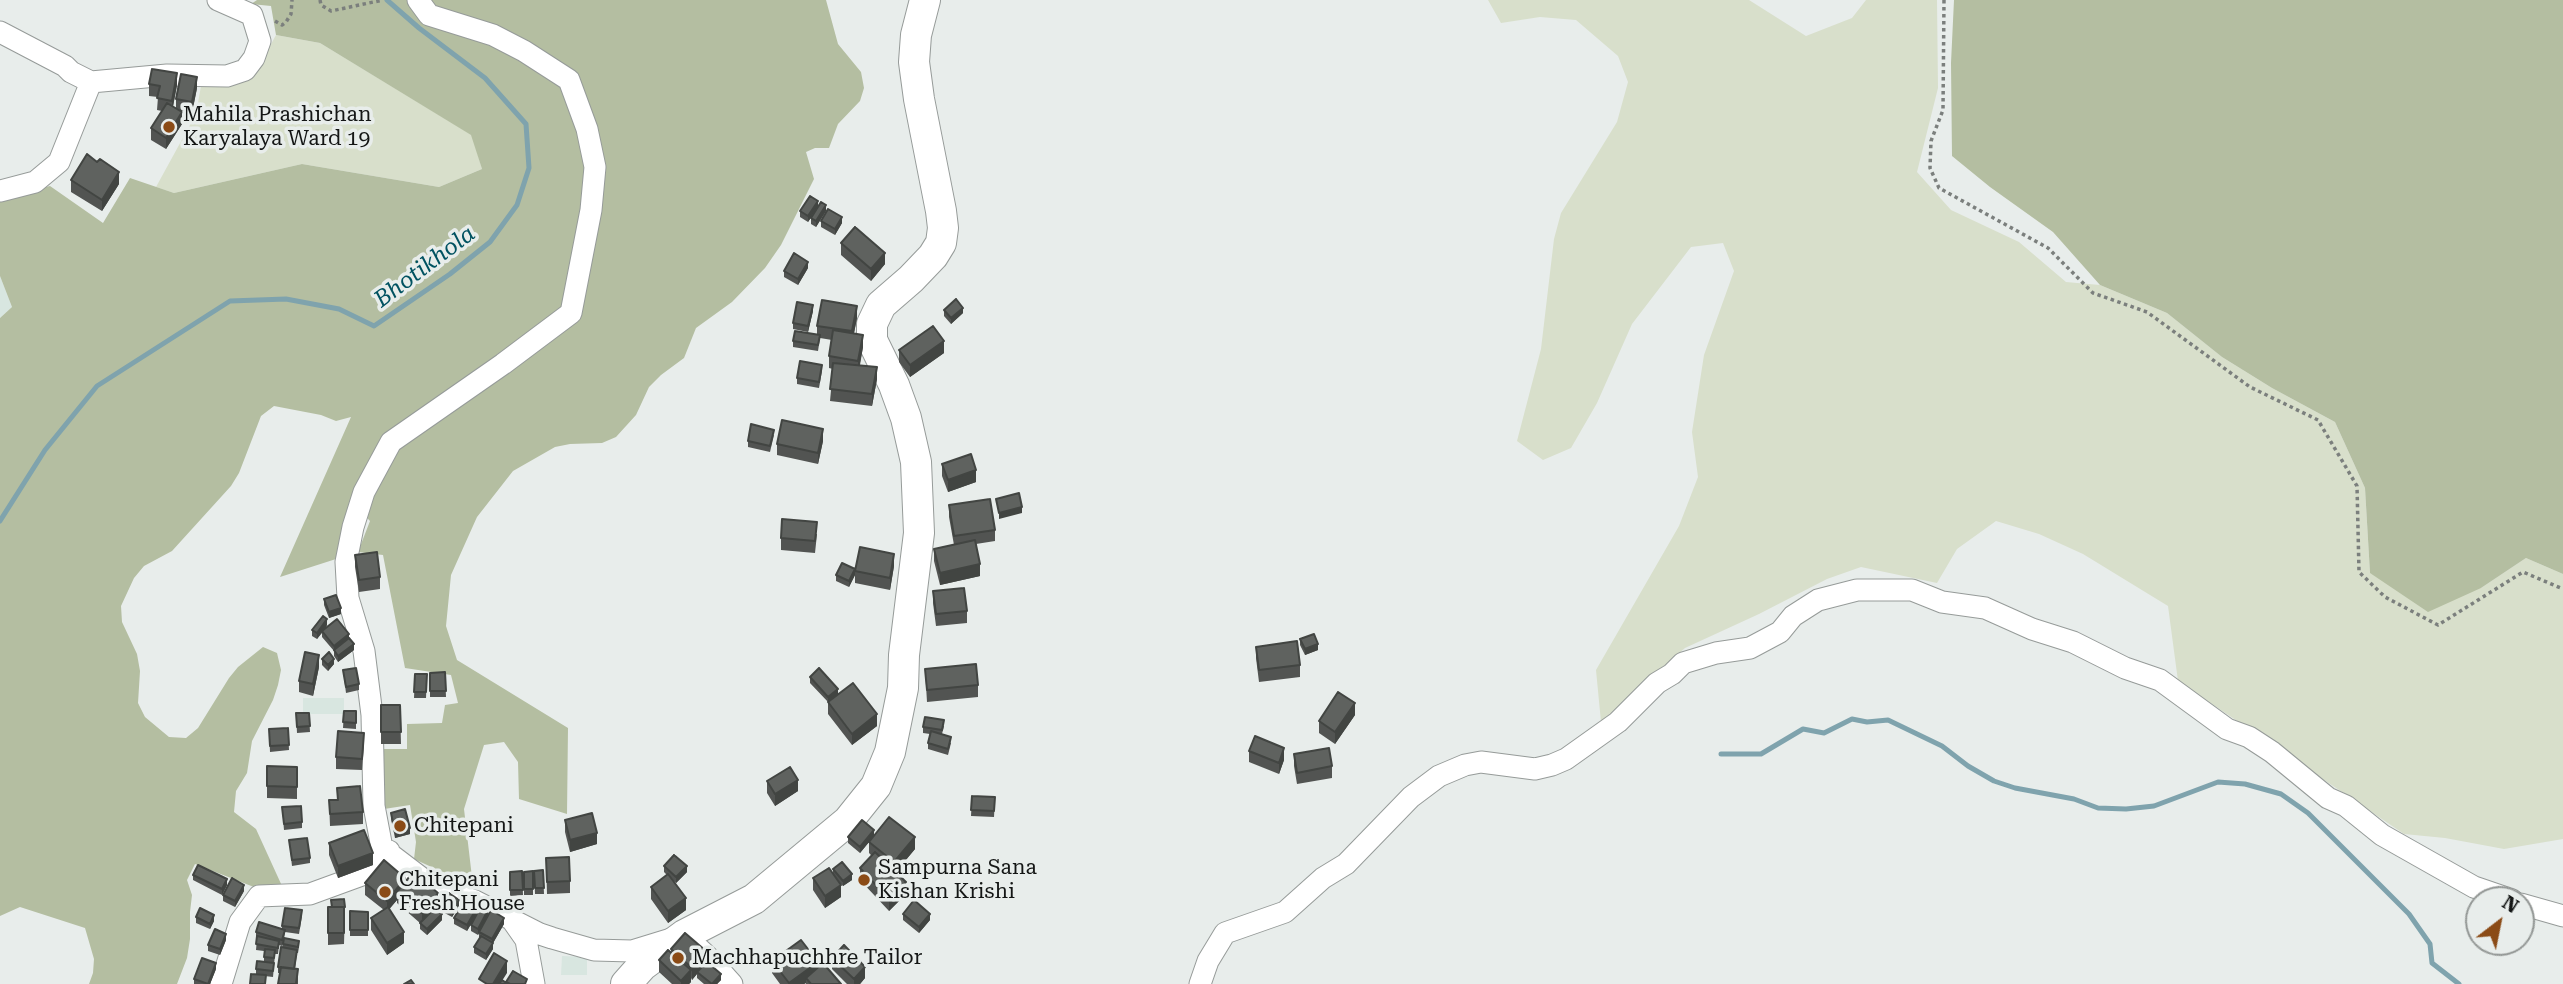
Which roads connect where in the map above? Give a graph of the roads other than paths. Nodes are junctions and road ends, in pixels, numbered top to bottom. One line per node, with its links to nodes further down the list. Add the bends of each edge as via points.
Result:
1 (218, 0): 5 (street, via 252,15 260,41 245,70 227,76 167,75)
2 (418, 0): 7 (street, via 429,15 493,35 569,79 595,167 571,313 391,442 364,492 353,527 346,562 348,598 364,651 372,715 374,806 382,848)
3 (925, 0): 12 (main road, via 914,62 941,211 941,243 881,305 872,324 872,340 906,418 916,463 919,533 903,688 890,752 876,786 848,821 754,899)
4 (0, 32): 5 (street)
5 (91, 82): 6 (street, via 60,162 35,182)
6 (0, 191)
7 (389, 851): 11 (street, via 432,886); 13 (street, via 373,871 331,887 310,894 259,896 240,922)
8 (2472, 886): 17 (street, via 2382,835 2272,752 2227,729 2160,680 1985,608 1942,603 1912,590 1857,590 1818,600 1793,616 1780,632 1750,648 1683,663 1618,722 1552,765 1535,769 1481,762 1439,776 1411,797 1346,864 1322,878 1285,912 1225,933)
9 (2535, 908): 10 (street)
10 (2563, 916)
11 (510, 919): 12 (street, via 540,934 594,950 632,951); 14 (street, via 526,940)
12 (684, 935): 15 (main road); 16 (street)
13 (221, 984)
14 (534, 984)
15 (626, 984)
16 (732, 984)
17 (1200, 984)

